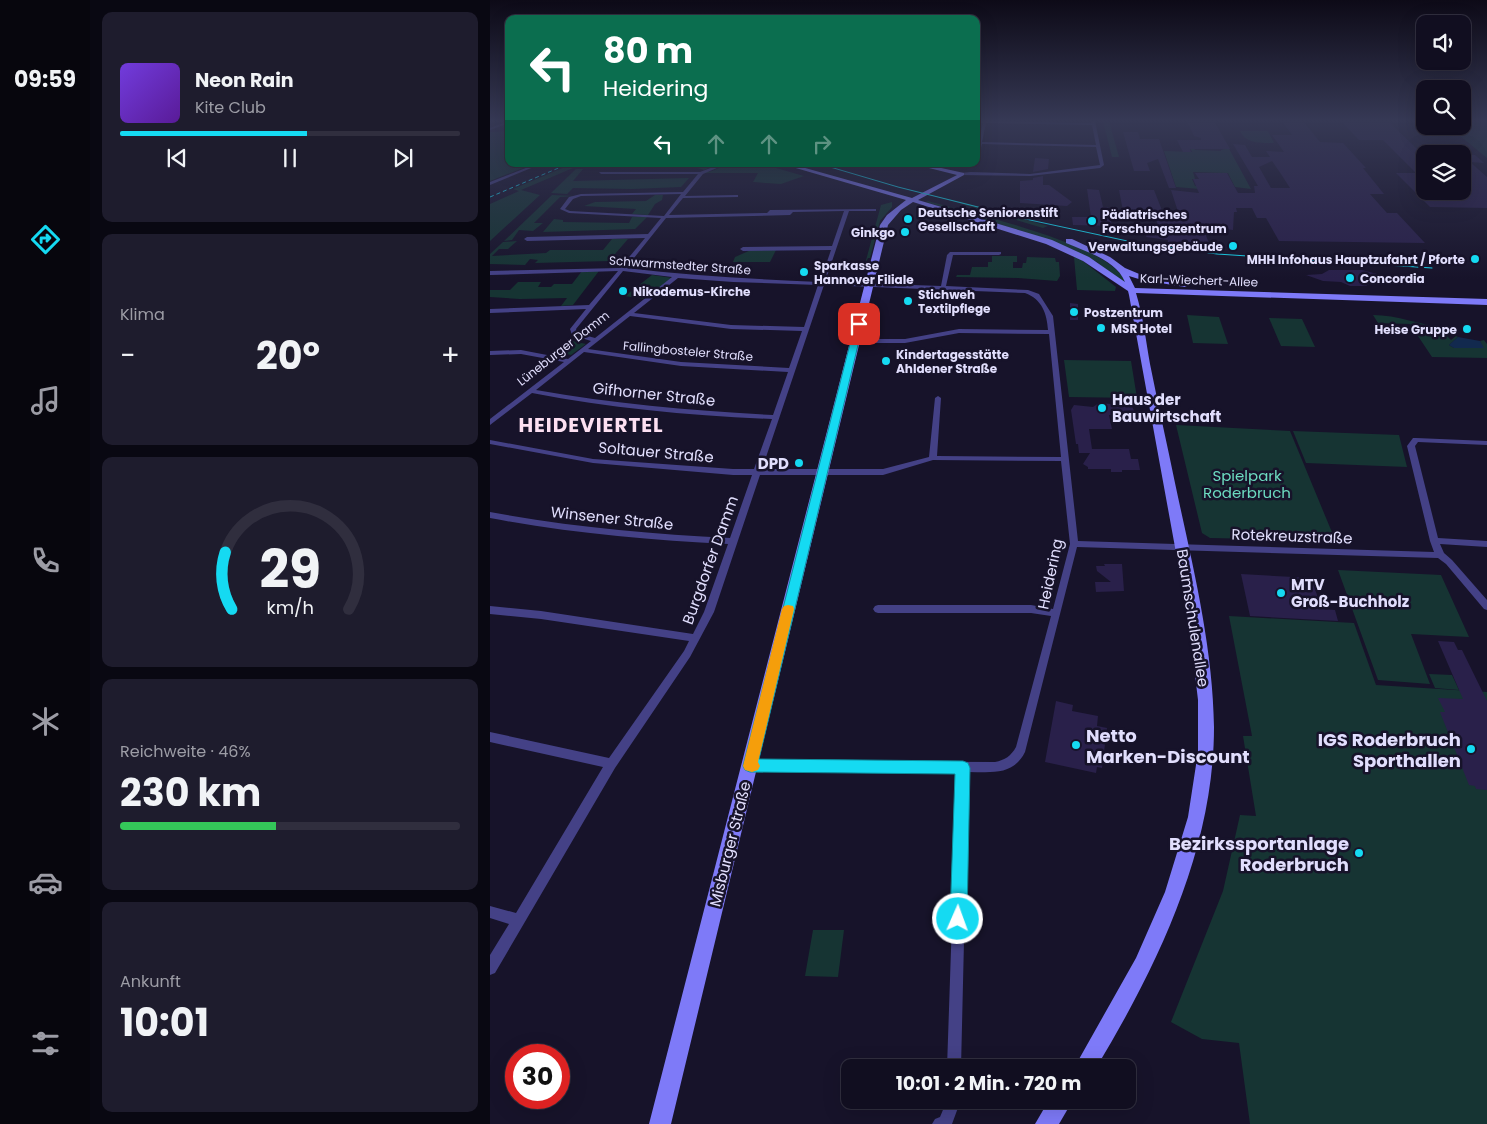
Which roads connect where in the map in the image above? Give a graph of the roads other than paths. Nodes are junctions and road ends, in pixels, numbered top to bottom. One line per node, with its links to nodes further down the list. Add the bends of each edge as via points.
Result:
1 (516, 173): 10 (street)
2 (701, 173): 12 (street)
3 (818, 173): 11 (main road, Karl-Wiechert-Allee)
4 (833, 173): 14 (main road, Karl-Wiechert-Allee)
5 (950, 173): 9 (main road)
6 (1008, 173): 7 (street)
7 (1044, 173)
8 (962, 174): 9 (main road)
9 (953, 180): 14 (main road)
10 (490, 184)
11 (882, 191): 14 (main road, Karl-Wiechert-Allee); 17 (main road, via 894,201)
12 (683, 195): 13 (street); 18 (street); 18 (street, via 582,195 571,198 562,209)
13 (736, 196)
14 (918, 198): 17 (main road); 25 (main road, Karl-Wiechert-Allee, via 1068,241 1107,259); 32 (main road, Karl-Wiechert-Allee, via 1069,250)
15 (847, 210): 16 (street); 18 (street); 21 (street, Burgdorfer Damm)
16 (874, 210)
17 (889, 216): 29 (main road, Misburger Straße)
18 (664, 217): 19 (street)
19 (648, 236): 20 (street); 24 (street)
20 (528, 239)
21 (833, 248): 22 (street); 28 (street, Burgdorfer Damm)
22 (743, 249)
23 (998, 253): 31 (street, via 952,253)
24 (621, 269): 26 (street, Schwarmstedter Straße); 27 (street, Schwarmstedter Straße); 36 (street)
25 (1122, 270): 30 (main road, Karl-Wiechert-Allee); 32 (main road, Baumschulenallee)
26 (490, 273)
27 (677, 276): 28 (street, Schwarmstedter Straße); 38 (street, Lüneburger Damm)
28 (821, 283): 29 (street, Schwarmstedter Straße); 39 (street, Burgdorfer Damm)
29 (869, 285): 31 (street, Heidering); 42 (main road, Misburger Straße)
30 (1175, 285): 32 (main road, via 1137,285); 33 (main road, Karl-Wiechert-Allee)
31 (943, 288): 40 (street, Heidering, via 1035,293 1050,316)
32 (1132, 290): 33 (main road, Karl-Wiechert-Allee); 62 (main road, Baumschulenallee)
33 (1308, 293): 34 (main road, Karl-Wiechert-Allee); 35 (main road, Karl-Wiechert-Allee)
34 (1487, 295)
35 (1487, 302)
36 (592, 306): 37 (street); 41 (street, via 574,329 574,334)
37 (490, 311)
38 (630, 314): 39 (street, via 730,327); 41 (street, Lüneburger Damm)
39 (805, 329): 46 (street, Burgdorfer Damm)
40 (1052, 332): 42 (street, via 959,331 905,341); 54 (street, Heidering)
41 (596, 340): 43 (street, Lüneburger Damm)
42 (855, 341): 55 (main road, Misburger Straße)
43 (584, 350): 45 (street, Lüneburger Damm); 46 (street, Fallingbosteler Straße, via 681,364)
44 (490, 353): 45 (street, via 521,352)
45 (569, 361): 47 (street, Lüneburger Damm)
46 (791, 370): 49 (street, Burgdorfer Damm)
47 (531, 390): 49 (street, Gifhorner Straße, via 578,400 679,412); 50 (street, Lüneburger Damm)
48 (938, 398): 53 (street)
49 (775, 417): 56 (street, Burgdorfer Damm)
50 (490, 423)
51 (490, 442): 56 (street, Soltauer Straße, via 593,461)
52 (1487, 443): 59 (street, via 1416,440 1411,446)
53 (933, 458): 54 (street, Soltauer Straße); 55 (street, Soltauer Straße, via 892,471)
54 (1064, 459): 60 (street, Heidering)
55 (822, 472): 56 (street, Soltauer Straße); 71 (main road, Misburger Straße)
56 (756, 473): 58 (street, Burgdorfer Damm)
57 (490, 515): 58 (street, Winsener Straße, via 648,537)
58 (732, 541): 68 (street, Burgdorfer Damm, via 709,612)
59 (1434, 541): 61 (street); 63 (street)
60 (1074, 544): 62 (street, Rotekreuzstraße); 67 (street, Heidering)
61 (1487, 544)
62 (1183, 547): 63 (street, Rotekreuzstraße); 77 (main road, Baumschulenallee, via 1202,654 1205,696 1203,776 1195,821 1179,878 1156,937)
63 (1440, 555): 64 (street)
64 (1487, 606)
65 (878, 609): 67 (street)
66 (490, 610): 68 (street)
67 (1056, 613): 72 (street, Heidering, via 1017,756 1004,766)
68 (696, 638): 70 (street, Burgdorfer Damm)
69 (490, 737): 70 (street)
70 (611, 764): 74 (street, Burgdorfer Damm)
71 (750, 766): 72 (street, Heidering); 80 (main road, Misburger Straße)
72 (963, 768): 76 (street)
73 (490, 912): 74 (street)
74 (519, 920): 75 (street, Burgdorfer Damm)
75 (490, 968)
76 (954, 1059)
77 (1089, 1059)
78 (949, 1109): 81 (street, via 945,1122)
79 (1056, 1109): 82 (main road)
80 (660, 1124)
81 (940, 1124)
82 (1046, 1124)

